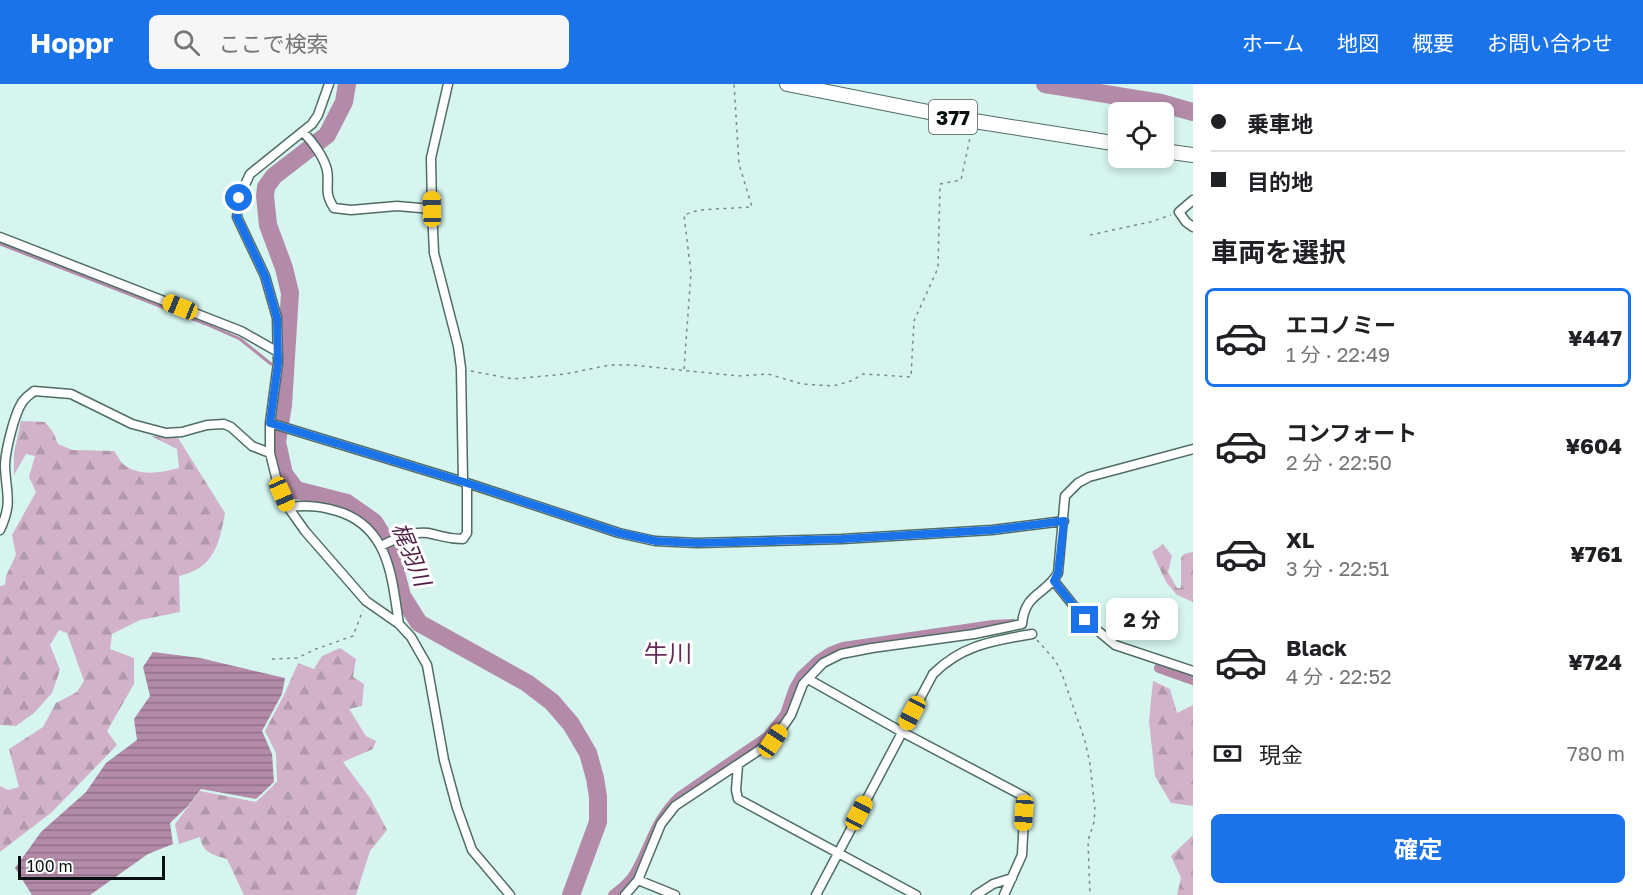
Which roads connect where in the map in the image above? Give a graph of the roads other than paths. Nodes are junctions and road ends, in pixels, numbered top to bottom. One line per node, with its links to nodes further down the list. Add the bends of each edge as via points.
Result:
1 (329, 84): 4 (street)
2 (448, 84): 9 (street, via 431,158)
3 (787, 84): 5 (highway, 377)
4 (306, 134): 9 (street, via 327,168 327,196 334,208); 12 (street, via 250,174 239,198 237,217 265,276 277,318)
5 (1108, 142)
6 (1174, 152): 7 (highway)
7 (1193, 155)
8 (1193, 200): 10 (street, via 1179,212)
9 (432, 209): 16 (street, via 434,253 461,369)
10 (1193, 227)
11 (0, 237): 12 (street, via 241,331)
12 (278, 352): 13 (street)
13 (272, 424): 15 (street); 16 (street)
14 (1193, 449): 18 (street, via 1078,483 1065,496)
15 (270, 453): 17 (street); 19 (street, via 252,446 224,424 166,433 132,424 71,393 34,391 22,401 7,443 8,510)
16 (465, 483): 18 (street, via 619,533 656,541 852,538 992,530); 20 (street, via 467,533 463,538 448,539 427,533)
17 (288, 507): 20 (street, via 310,504 358,519); 22 (street, via 366,601)
18 (1064, 521): 21 (street)
19 (0, 530)
20 (382, 546): 22 (street, via 391,572)
21 (1054, 581): 24 (street, via 1085,620 1115,645); 25 (street, via 1037,592 1023,611 1022,624 842,654 823,663)
22 (399, 624): 31 (street, via 427,665 444,760 472,850)
23 (1032, 634): 26 (street, via 987,642 945,662 933,674)
24 (1193, 671)
25 (808, 679): 26 (street); 27 (street, via 773,741)
26 (902, 732): 28 (street); 29 (street, via 1025,797 1022,855)
27 (738, 765): 28 (street, via 738,799); 30 (street, via 675,806 661,824)
28 (838, 854): 34 (street); 35 (street)
29 (1012, 879): 36 (street, via 993,884); 37 (street)
30 (638, 880): 32 (street); 33 (street)
31 (510, 895)
32 (625, 895)
33 (675, 895)
34 (816, 895)
35 (916, 895)
36 (976, 895)
37 (1004, 895)

